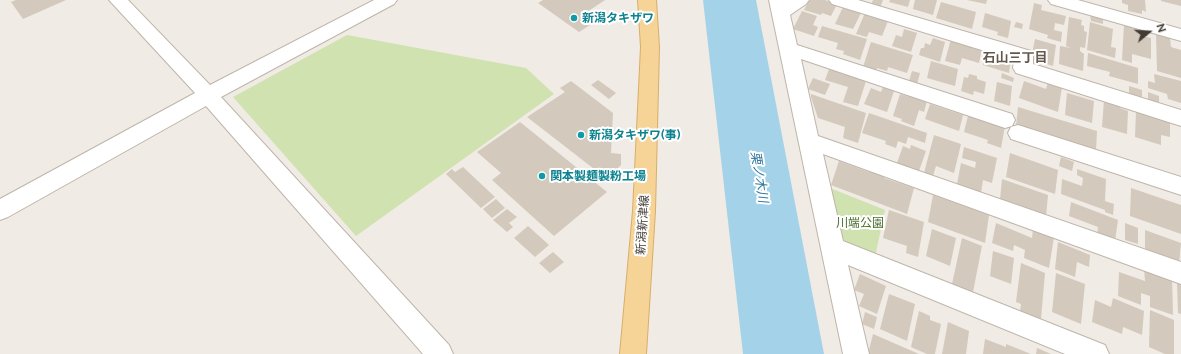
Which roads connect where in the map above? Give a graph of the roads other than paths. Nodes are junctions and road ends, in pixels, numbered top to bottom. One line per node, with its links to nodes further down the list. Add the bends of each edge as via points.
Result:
1 (118, 0): 10 (street)
2 (388, 0): 10 (street)
3 (647, 0): 18 (main road, 新潟新津線, via 650,47 646,172)
4 (800, 0): 7 (street)
5 (838, 0): 11 (street, via 1024,56 1023,68)
6 (1057, 0): 8 (street)
7 (780, 6): 9 (street)
8 (1181, 35)
9 (790, 49): 12 (street); 13 (street)
10 (208, 95): 14 (street); 17 (street)
11 (1181, 118)
12 (810, 141): 15 (street); 16 (street)
13 (1181, 186)
14 (0, 210)
15 (834, 248): 19 (street); 20 (street)
16 (1181, 273)
17 (440, 354)
18 (633, 354)
19 (856, 354)
20 (1096, 354)

